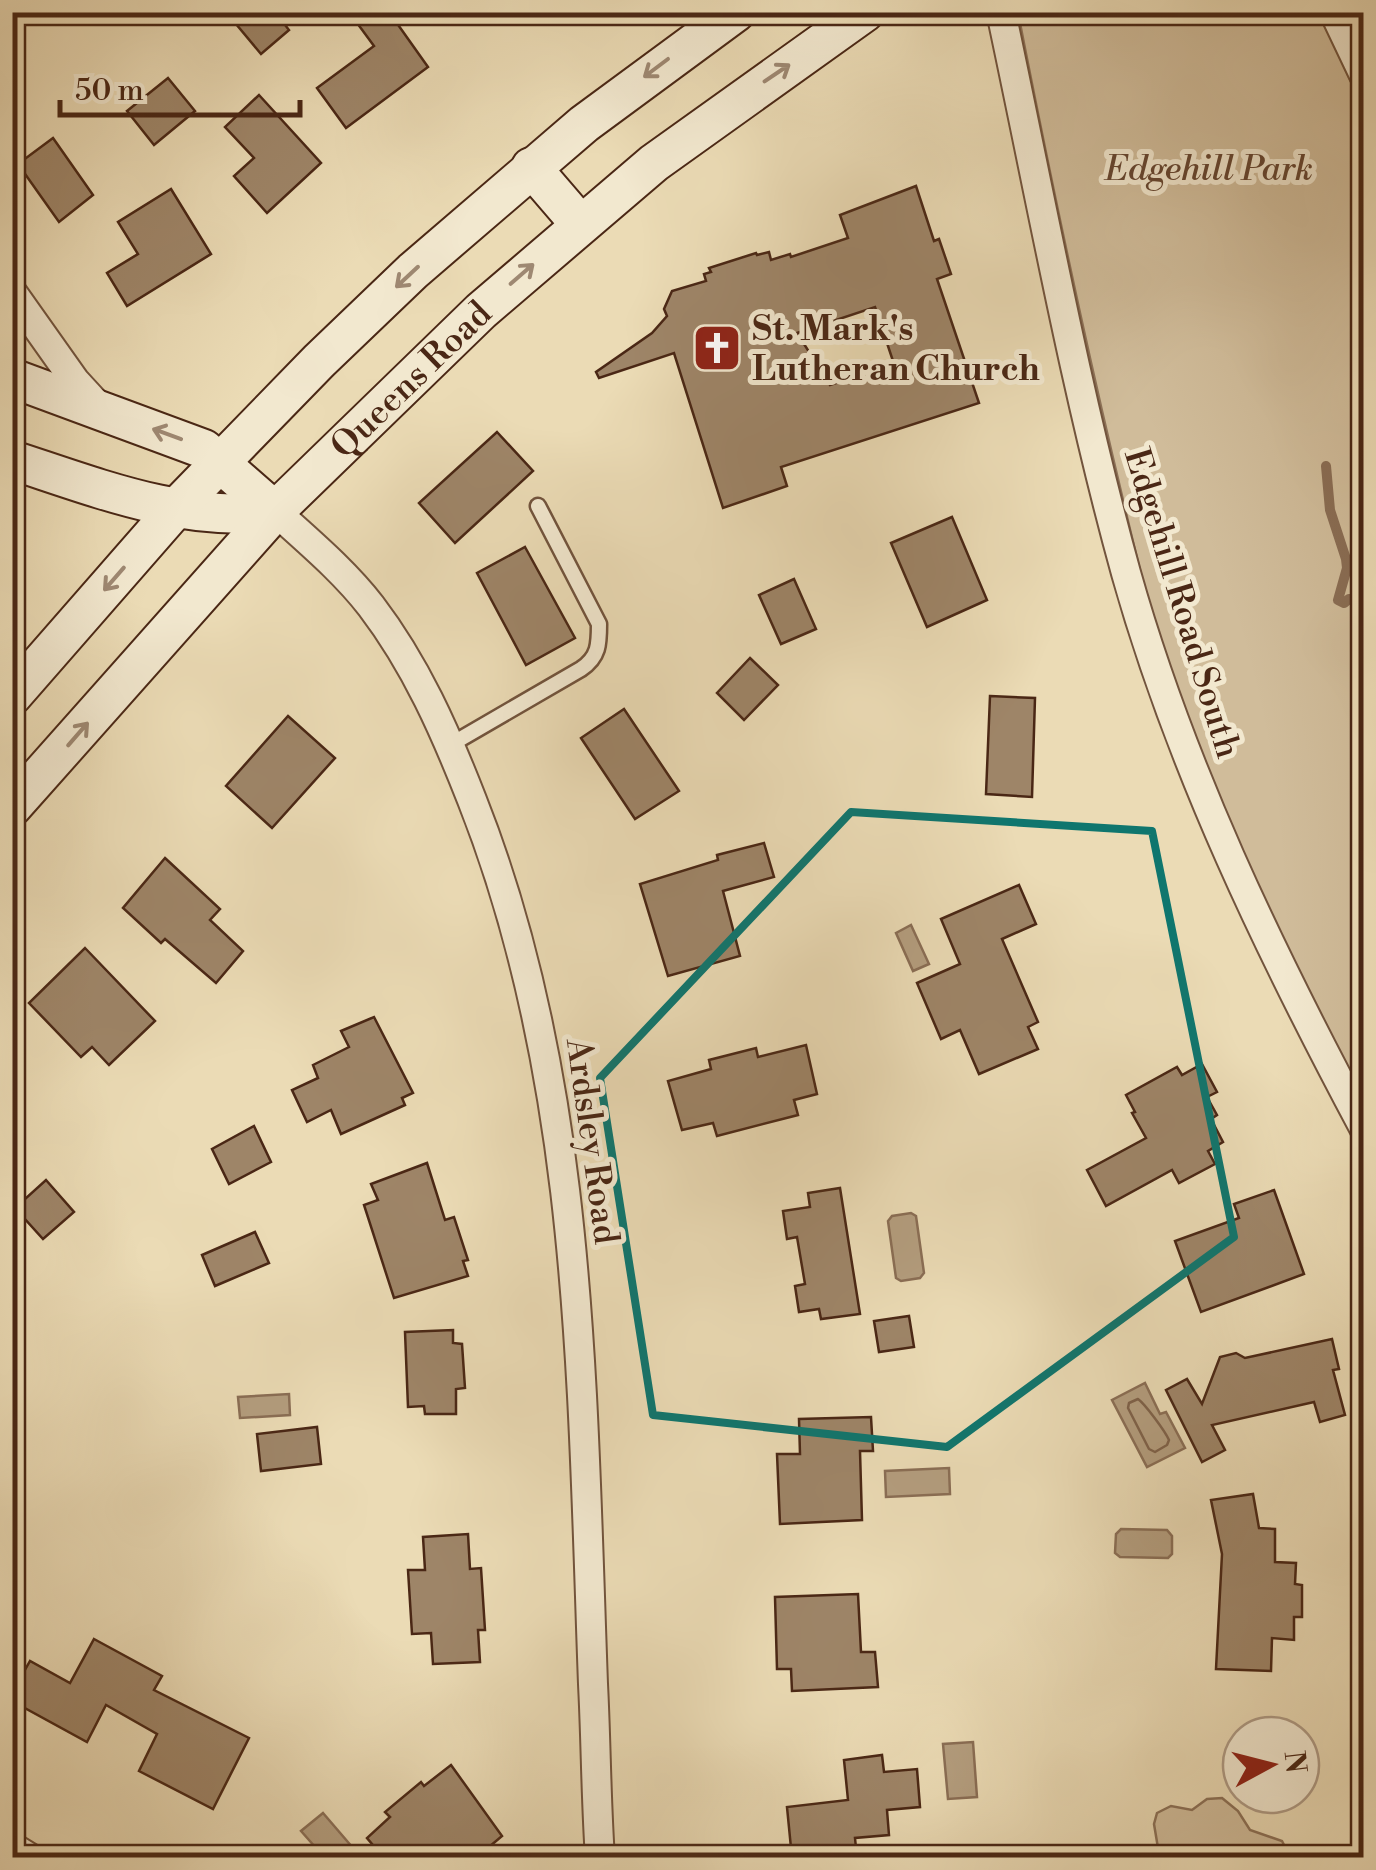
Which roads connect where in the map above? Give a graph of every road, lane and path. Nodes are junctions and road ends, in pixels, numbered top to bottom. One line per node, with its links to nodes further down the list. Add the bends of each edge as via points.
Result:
1 (736, 12): 6 (main road, one-way to 6)
2 (865, 12): 7 (main road, Queens Road, one-way to 2, via 711,119)
3 (1001, 12): 19 (street, Edgehill Road South, via 1138,612 1204,799 1273,956)
4 (1334, 12): 5 (street)
5 (1364, 75)
6 (531, 167): 7 (main road); 12 (main road, one-way to 12, via 318,361)
7 (580, 224): 15 (main road, Queens Road, one-way to 7, via 396,390)
8 (12, 292): 10 (street, via 84,393)
9 (12, 378): 10 (main road)
10 (109, 413): 12 (main road, one-way to 10, via 186,441)
11 (12, 460): 13 (main road)
12 (221, 462): 13 (main road); 15 (main road)
13 (178, 506): 15 (main road); 16 (main road, one-way to 16)
14 (538, 506): 17 (lane, via 599,624 599,646 581,669)
15 (275, 511): 17 (street, Ardsley Road, via 368,602 422,685); 18 (main road, Queens Road, one-way to 15)
16 (12, 696)
17 (450, 745): 22 (street, Ardsley Road, via 514,921 559,1132 578,1358)
18 (12, 807)
19 (1364, 1128)
20 (12, 1847): 21 (street)
21 (30, 1858)
22 (600, 1858)

